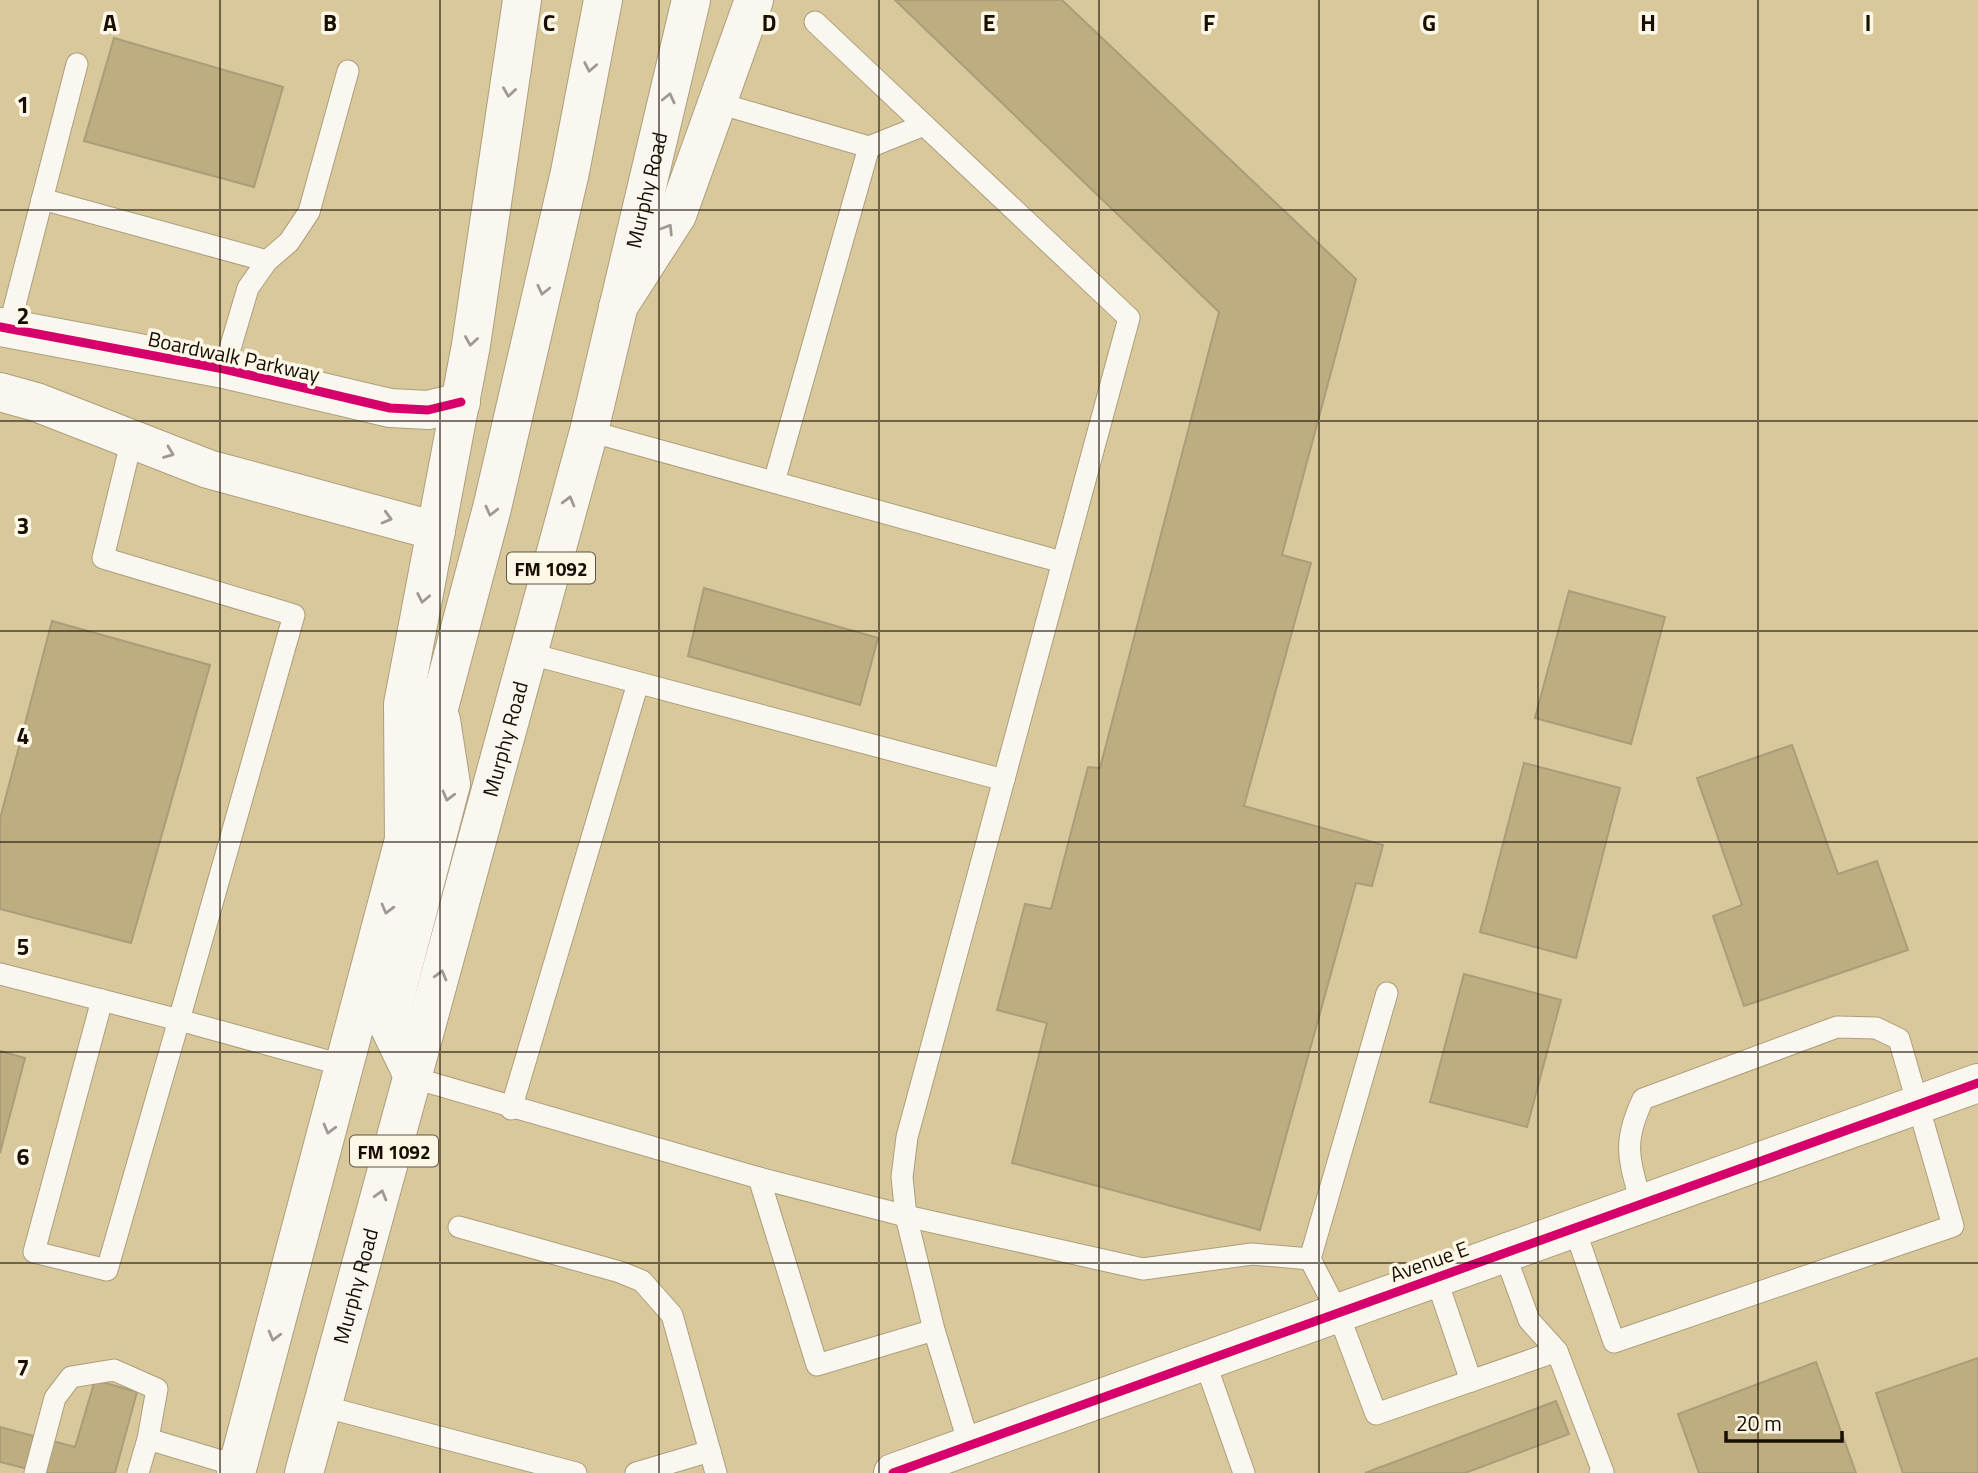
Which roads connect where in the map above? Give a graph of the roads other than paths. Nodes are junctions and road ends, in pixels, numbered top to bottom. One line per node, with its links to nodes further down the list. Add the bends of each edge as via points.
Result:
1 (522, 0): 17 (main road, one-way to 17)
2 (603, 0): 25 (main road, one-way to 25, via 570,172 492,508)
3 (691, 0): 13 (main road, Murphy Road / FM 1092, one-way to 3)
4 (754, 0): 8 (main road)
5 (815, 22): 9 (lane)
6 (77, 64): 11 (lane)
7 (348, 71): 12 (lane, via 309,212 289,242)
8 (718, 103): 10 (lane); 13 (main road, one-way to 8, via 677,215)
9 (924, 125): 10 (lane); 22 (lane, via 1129,318)
10 (869, 146): 20 (lane)
11 (42, 199): 12 (lane); 14 (lane)
12 (267, 261): 15 (lane, via 248,288)
13 (618, 307): 18 (main road, Murphy Road / FM 1092)
14 (5, 328): 15 (main road, Boardwalk Parkway)
15 (224, 369): 17 (main road, Boardwalk Parkway, via 390,408 428,410)
16 (0, 392): 19 (main road)
17 (461, 402): 21 (main road)
18 (589, 430): 20 (lane); 23 (main road, Murphy Road / FM 1092, one-way to 18)
19 (132, 439): 21 (main road, one-way to 21, via 208,469); 31 (lane, via 103,558 294,615)
20 (774, 482): 22 (lane)
21 (436, 531): 27 (main road, one-way to 27, via 403,704)
22 (1062, 562): 26 (lane)
23 (527, 653): 24 (lane); 33 (main road, Murphy Road / FM 1092, one-way to 23)
24 (638, 683): 26 (lane); 36 (lane)
25 (439, 704): 27 (main road); 33 (main road, one-way to 33, via 451,783 388,1024)
26 (1003, 780): 39 (lane, via 907,1137 902,1177)
27 (404, 843): 32 (main road, FM 1092, one-way to 32)
28 (0, 974): 30 (lane)
29 (1387, 993): 43 (lane)
30 (102, 1000): 31 (lane); 31 (lane, via 34,1252 107,1270)
31 (179, 1020): 32 (lane)
32 (346, 1066): 54 (main road, FM 1092, one-way to 54)
33 (414, 1078): 36 (lane); 50 (main road, Murphy Road / FM 1092, one-way to 33)
34 (1978, 1083): 35 (main road, Avenue E)
35 (1917, 1105): 38 (main road, Avenue E); 38 (lane, via 1899,1039 1876,1028 1837,1027 1643,1099 1627,1153); 41 (lane, via 1952,1226 1614,1342)
36 (511, 1109): 37 (lane)
37 (759, 1178): 39 (lane); 46 (lane, via 817,1365)
38 (1641, 1203): 41 (main road, Avenue E)
39 (906, 1216): 43 (lane, via 1143,1269 1252,1254); 46 (lane)
40 (459, 1227): 53 (lane, via 642,1281 672,1314)
41 (1574, 1227): 42 (main road, Avenue E)
42 (1504, 1252): 44 (main road, Avenue E); 47 (lane, via 1528,1320)
43 (1310, 1259): 45 (lane)
44 (1436, 1278): 45 (main road, Avenue E); 49 (lane)
45 (1338, 1313): 48 (main road, Avenue E); 49 (lane, via 1376,1414)
46 (934, 1330): 52 (lane)
47 (1557, 1351): 49 (lane); 63 (lane)
48 (1205, 1362): 52 (main road, Avenue E); 62 (lane)
49 (1471, 1381)
50 (322, 1406): 57 (main road, Murphy Road / FM 1092); 58 (lane)
51 (148, 1439): 54 (lane); 55 (lane, via 157,1388 114,1370 71,1377 55,1398); 56 (lane)
52 (969, 1444): 61 (main road, Avenue E)
53 (710, 1451): 59 (lane); 60 (lane)
54 (237, 1470)
55 (35, 1473)
56 (138, 1473)
57 (304, 1473)
58 (576, 1473)
59 (636, 1473)
60 (716, 1473)
61 (893, 1473)
62 (1244, 1473)
63 (1600, 1473)

